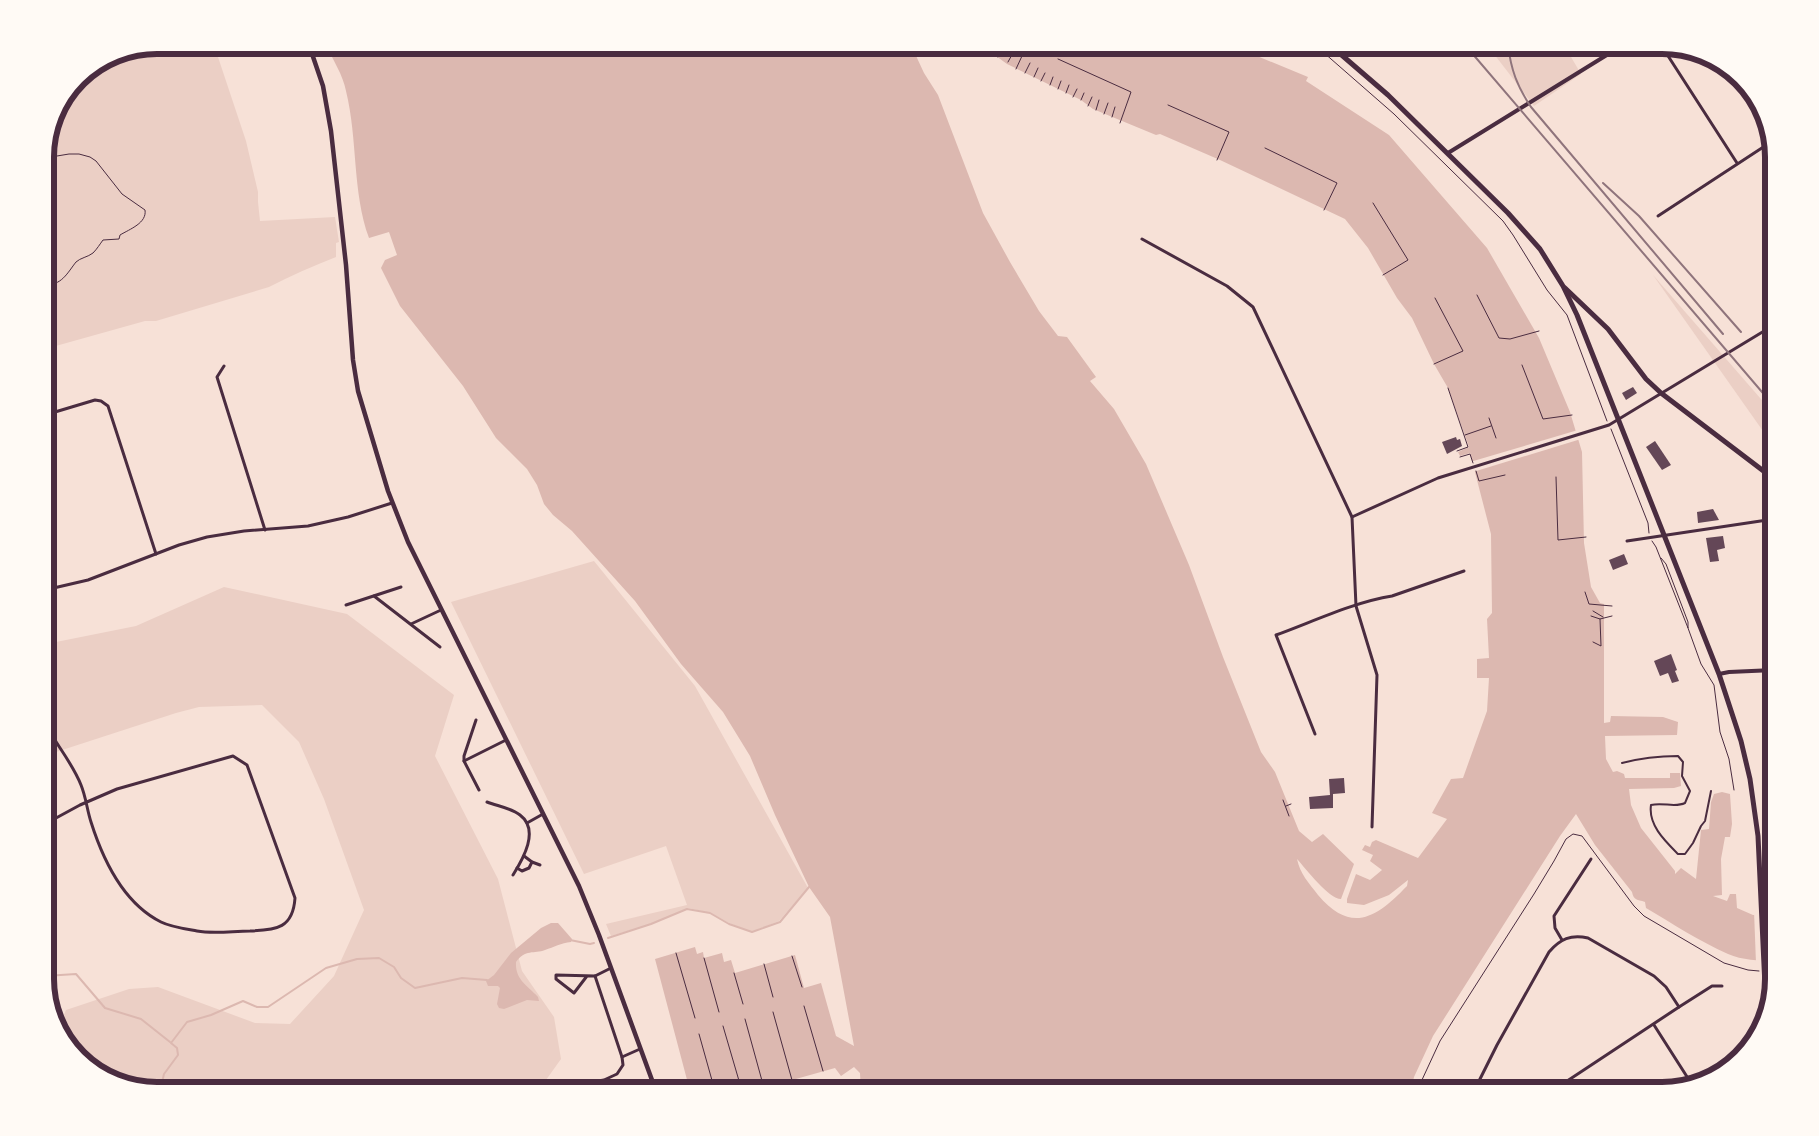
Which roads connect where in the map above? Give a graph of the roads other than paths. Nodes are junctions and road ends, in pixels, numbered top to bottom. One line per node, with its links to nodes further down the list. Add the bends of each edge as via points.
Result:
1 (312, 54): 17 (main road, via 323,86 330,131 358,391)
2 (1341, 54): 6 (main road, via 1388,94)
3 (1608, 54): 6 (street)
4 (1668, 54): 7 (street)
5 (1764, 146): 7 (street)
6 (1448, 153): 10 (main road, via 1528,234)
7 (1738, 163): 8 (street)
8 (1658, 216)
9 (1142, 239): 18 (street, via 1227,286 1253,307)
10 (1563, 286): 13 (main road, via 1608,329 1646,379); 15 (main road)
11 (1765, 330): 13 (street)
12 (224, 366): 20 (street, via 217,377)
13 (1661, 393): 15 (street); 16 (main road)
14 (54, 412): 23 (street, via 94,400 108,406)
15 (1618, 419): 18 (street, via 1586,433 1413,488); 21 (main road)
16 (1765, 472)
17 (392, 503): 20 (street, via 328,523); 30 (main road)
18 (1352, 517): 29 (street)
19 (1765, 520): 21 (street)
20 (265, 530): 23 (street, via 207,537)
21 (1664, 535): 22 (street); 34 (main road)
22 (1626, 541)
23 (156, 554): 26 (street, via 88,580)
24 (1464, 571): 29 (street)
25 (400, 587): 27 (street)
26 (54, 588)
27 (374, 596): 28 (street); 31 (street)
28 (346, 605)
29 (1356, 606): 36 (street, via 1276,635); 48 (street, via 1377,675)
30 (442, 610): 31 (street); 38 (main road)
31 (411, 624): 32 (street)
32 (440, 647)
33 (1765, 670): 34 (street)
34 (1720, 674): 59 (main road, via 1750,779 1758,836)
35 (476, 720): 39 (street)
36 (1315, 734)
37 (54, 740): 43 (street, via 69,760)
38 (506, 740): 39 (street); 45 (main road)
39 (464, 761): 41 (street)
40 (1622, 763): 42 (lane, via 1670,756 1678,756 1683,762 1682,776 1690,791 1685,803 1679,806 1651,805 1649,814 1663,839 1678,854 1685,854 1705,821)
41 (479, 790)
42 (1711, 791)
43 (86, 802): 43 (street, via 114,877 135,904 161,922 199,931 270,930 285,924 294,912 295,898 247,765 233,756 117,789); 46 (street)
44 (487, 802): 47 (street, via 511,810)
45 (543, 814): 47 (street); 56 (main road, via 585,901)
46 (54, 819)
47 (527, 823): 49 (street, via 530,831)
48 (1372, 827)
49 (524, 856): 51 (street); 53 (street)
50 (1591, 859): 55 (street, via 1554,916 1555,928)
51 (532, 862): 52 (street); 53 (street, via 522,871)
52 (540, 865)
53 (517, 868): 54 (street)
54 (513, 875)
55 (1562, 940): 61 (street, via 1576,936 1596,941 1654,976); 68 (street, via 1549,952)
56 (610, 968): 58 (street); 63 (main road)
57 (587, 976): 57 (street, via 574,993 556,979 556,975); 58 (street)
58 (595, 976): 64 (street)
59 (1765, 980)
60 (1722, 986): 61 (street, via 1712,986)
61 (1679, 1007): 62 (street)
62 (1654, 1025): 65 (street); 69 (street)
63 (640, 1049): 64 (street); 67 (main road)
64 (622, 1057): 66 (street, via 623,1065 617,1074)
65 (1688, 1079)
66 (592, 1082)
67 (653, 1082)
68 (1478, 1082)
69 (1566, 1082)

